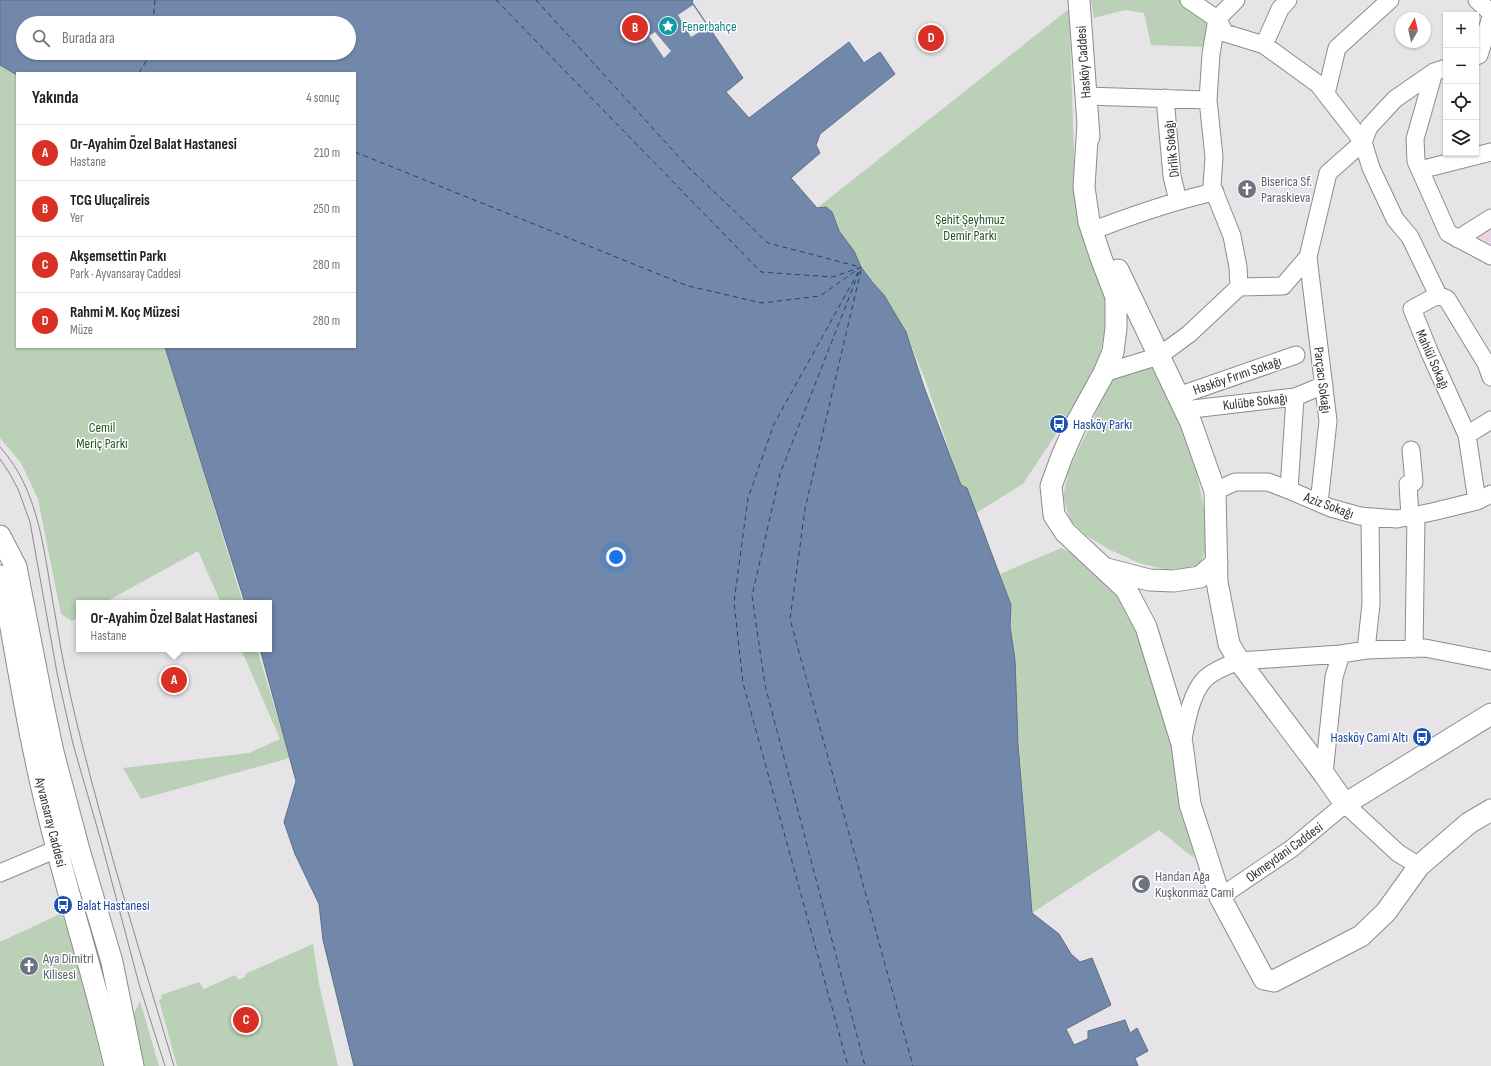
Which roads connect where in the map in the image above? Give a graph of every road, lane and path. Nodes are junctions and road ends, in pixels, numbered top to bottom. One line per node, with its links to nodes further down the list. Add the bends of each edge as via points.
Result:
1 (1079, 0): 14 (main road, Hasköy Caddesi)
2 (1189, 0): 9 (street)
3 (1236, 0): 9 (street)
4 (1288, 0): 10 (street, via 1280,9)
5 (1390, 0): 13 (street, via 1337,48)
6 (1477, 0): 7 (street)
7 (1491, 13)
8 (1491, 17): 11 (street)
9 (1217, 19): 10 (street, via 1225,33); 16 (street, via 1211,54)
10 (1264, 45): 13 (street, via 1318,84)
11 (1482, 54)
12 (1440, 70): 18 (street, via 1395,99 1369,127); 20 (street, via 1415,139 1416,161)
13 (1326, 94): 18 (street)
14 (1086, 96): 15 (street); 17 (main road, Hasköy Caddesi)
15 (1165, 98): 16 (street); 22 (street, Dirlik Sokağı, via 1172,176)
16 (1208, 100): 21 (street, via 1214,157 1212,186)
17 (1088, 123): 24 (main road, via 1094,203); 33 (main road, via 1084,187 1089,222 1116,297 1113,352)
18 (1363, 142): 27 (street, via 1328,173); 29 (street, via 1371,168 1395,219 1410,237)
19 (1491, 152): 20 (street)
20 (1420, 170): 25 (street, via 1448,233)
21 (1215, 192): 22 (street); 28 (street, via 1232,236)
22 (1178, 201): 24 (street)
23 (1491, 218): 25 (street)
24 (1102, 227): 31 (main road, via 1121,278)
25 (1458, 239): 26 (street)
26 (1491, 256)
27 (1308, 257): 28 (street, via 1283,286); 34 (street, Parçacı Sokağı)
28 (1239, 288): 31 (street, via 1189,334)
29 (1438, 295): 32 (street, via 1447,299); 38 (street, Mahlül Sokağı, via 1412,309)
30 (1296, 355): 36 (street, Hasköy Fırını Sokağı)
31 (1159, 356): 33 (street); 36 (main road)
32 (1489, 367)
33 (1104, 373): 48 (main road, via 1077,422 1051,486 1054,515 1065,532)
34 (1324, 385): 35 (street, Kulübe Sokağı); 43 (street, Parçacı Sokağı, via 1328,421)
35 (1295, 397): 36 (street, Kulübe Sokağı); 40 (street)
36 (1181, 403): 41 (main road)
37 (1491, 420): 38 (street)
38 (1467, 435): 42 (street)
39 (1411, 450): 44 (street, via 1414,482 1408,484)
40 (1289, 490): 41 (street, Aziz Sokağı, via 1268,482 1235,482); 43 (street, Aziz Sokağı)
41 (1215, 491): 47 (main road)
42 (1487, 497): 44 (street, Aziz Sokağı)
43 (1319, 503): 45 (street, Aziz Sokağı)
44 (1413, 516): 45 (street, Aziz Sokağı, via 1397,519); 50 (street)
45 (1370, 517): 51 (street, via 1371,604)
46 (0, 536): 65 (main road, Ayvansaray Caddesi, via 16,567 53,752)
47 (1217, 562): 48 (main road, via 1200,577 1174,581 1149,580); 53 (main road, via 1217,582 1229,644)
48 (1106, 569): 56 (main road, via 1126,589 1146,627)
49 (0, 576): 60 (main road, Ayvansaray Caddesi, via 35,756)
50 (1414, 649): 51 (street); 54 (street, via 1425,648)
51 (1366, 650): 52 (street)
52 (1341, 654): 53 (street); 57 (street, via 1334,677)
53 (1239, 661): 56 (street, via 1224,666 1204,680 1191,701); 57 (main road)
54 (1491, 661)
55 (1491, 714): 58 (main road)
56 (1182, 744): 63 (main road, via 1190,804)
57 (1324, 774): 58 (main road)
58 (1345, 804): 61 (street, via 1398,853); 63 (street, Okmeydani Caddesi, via 1292,849)
59 (1491, 810): 61 (main road, via 1469,823)
60 (57, 849): 62 (street); 64 (main road, Ayvansaray Caddesi)
61 (1419, 866): 63 (main road, via 1386,912 1361,936 1274,981 1264,979)
62 (0, 873)
63 (1220, 897)
64 (83, 944): 65 (main road, via 99,963); 66 (main road, Ayvansaray Caddesi)
65 (114, 968): 67 (main road, Ayvansaray Caddesi)
66 (115, 1066)
67 (133, 1066)

